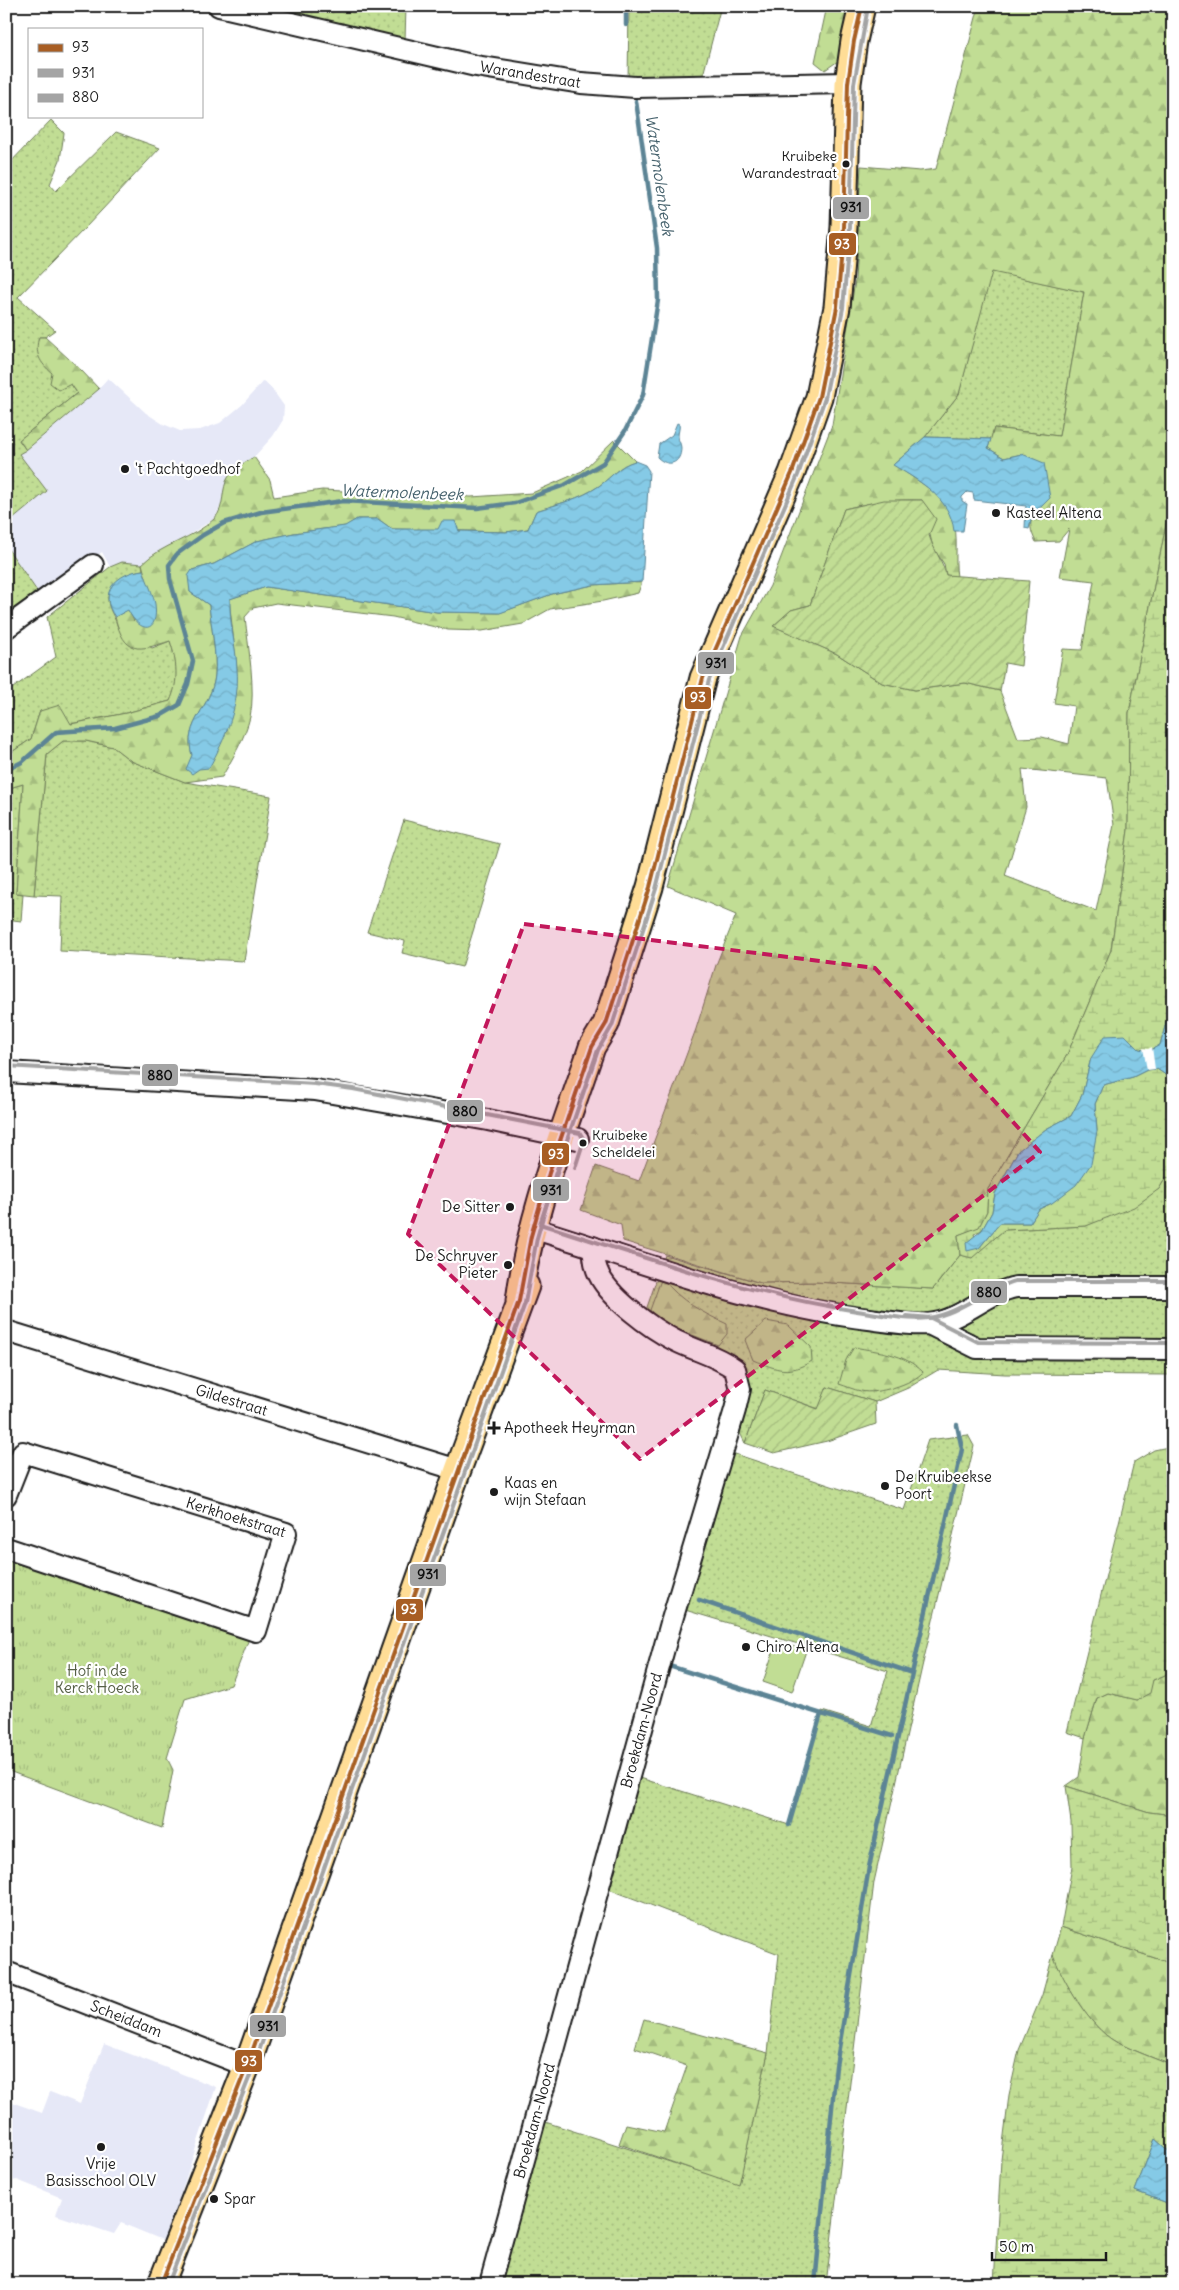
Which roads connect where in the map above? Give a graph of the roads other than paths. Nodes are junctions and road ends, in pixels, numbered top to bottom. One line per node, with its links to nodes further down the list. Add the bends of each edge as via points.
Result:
1 (220, 6): 3 (street, Warandestraat, via 476,66 581,83 636,87)
2 (862, 6): 3 (main road)
3 (848, 83): 7 (main road, via 844,227 837,307 819,397 792,473 704,678 650,887 606,1024 599,1072)
4 (94, 565): 5 (street)
5 (6, 628)
6 (6, 1072): 7 (street, via 315,1090)
7 (570, 1137): 8 (main road)
8 (539, 1230): 9 (street); 14 (main road, via 519,1301)
9 (594, 1247): 11 (street, via 794,1306 840,1316); 20 (street, Broekdam-Noord, via 597,1270 610,1290 652,1328 716,1357 734,1369 740,1389 671,1623)
10 (1173, 1287): 11 (street, via 1016,1287)
11 (929, 1324): 13 (street, via 977,1348)
12 (6, 1331): 14 (street, Gildestraat)
13 (1173, 1349)
14 (458, 1470): 18 (main road)
15 (6, 1496): 16 (street, Kerkhoekstraat, via 23,1452 286,1533 256,1631)
16 (6, 1548)
17 (6, 1972): 18 (street, Scheiddam)
18 (247, 2066): 19 (main road)
19 (161, 2284)
20 (490, 2284)

